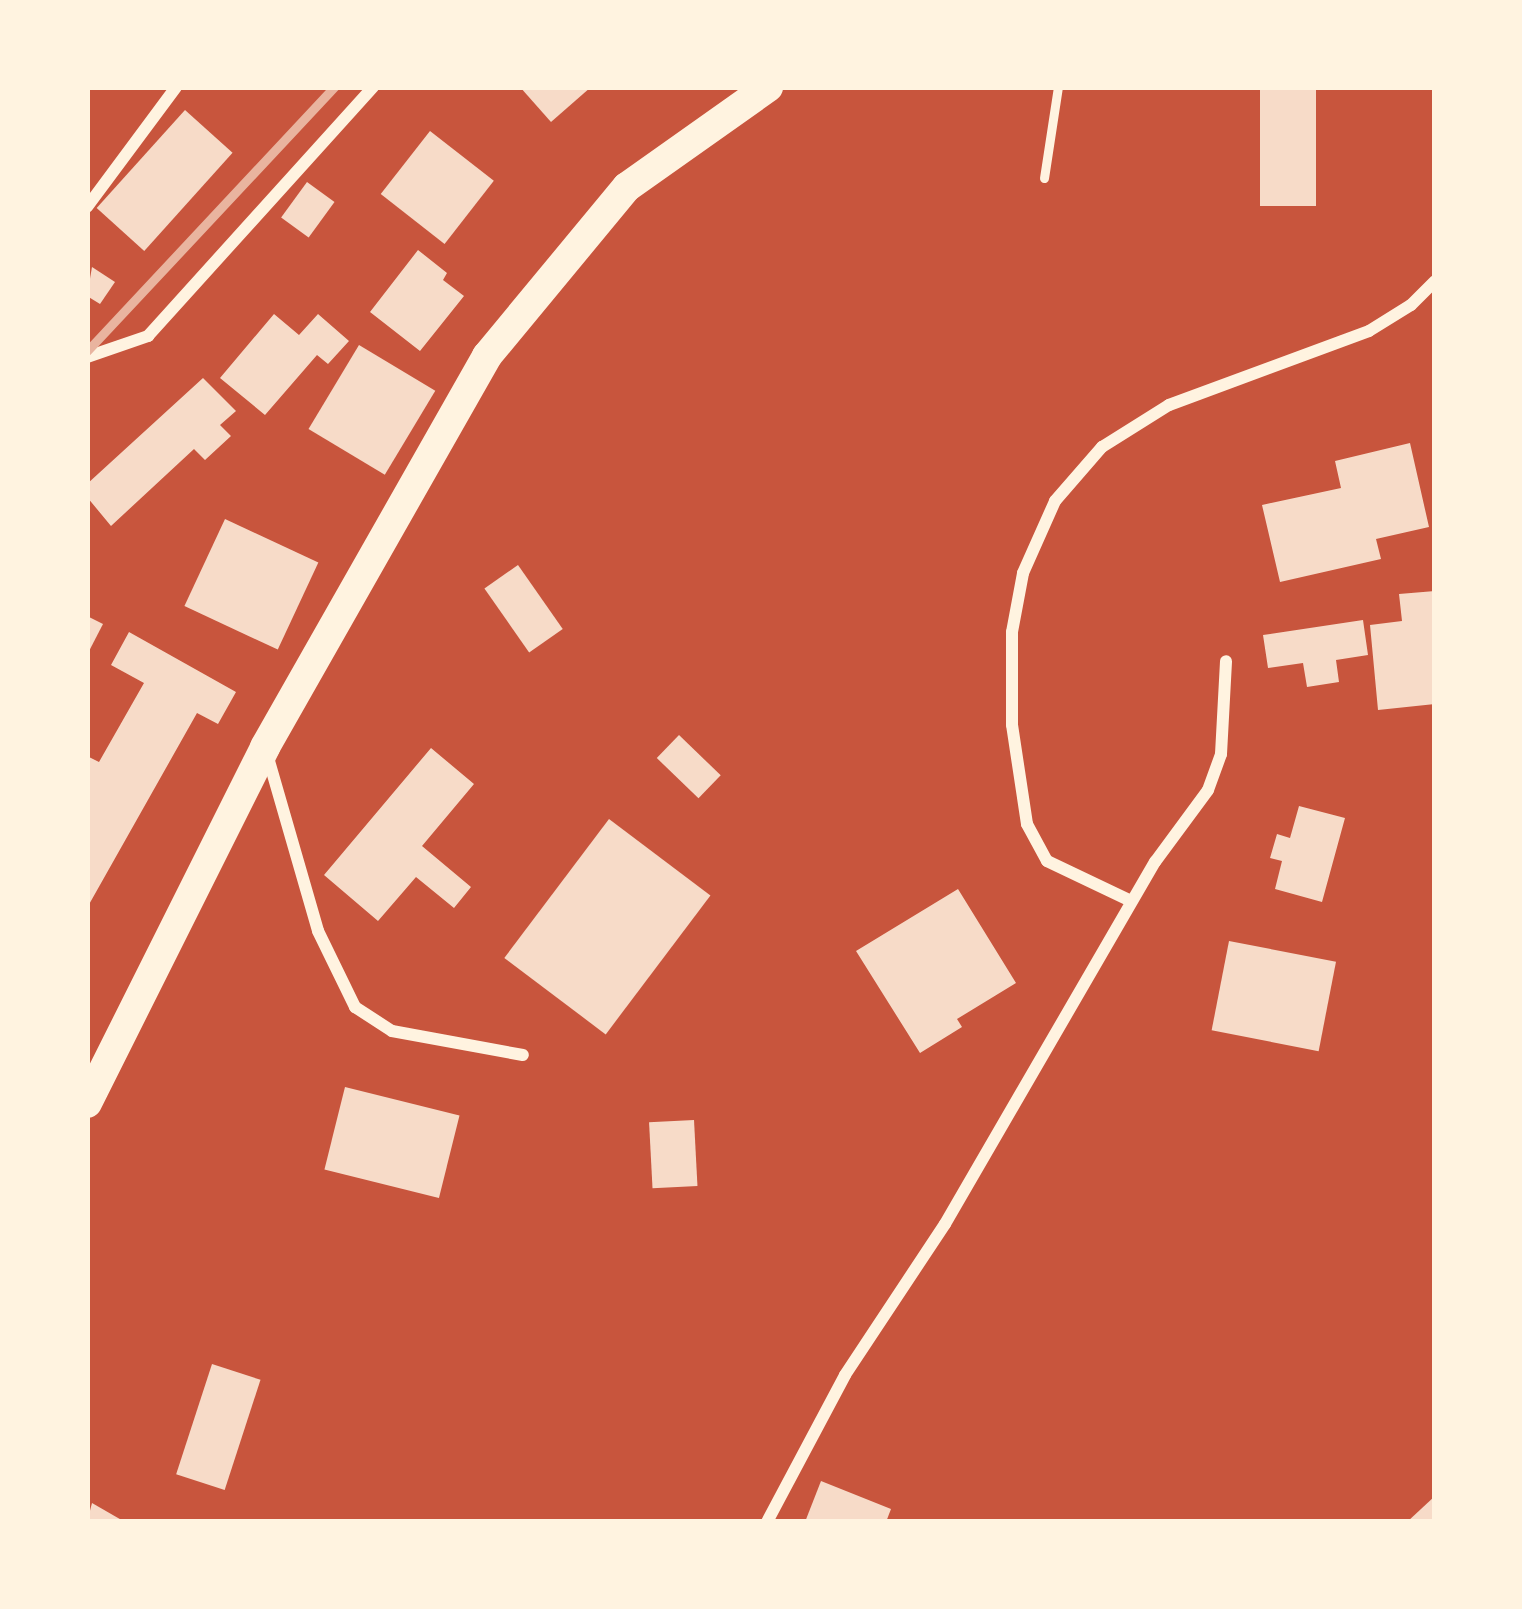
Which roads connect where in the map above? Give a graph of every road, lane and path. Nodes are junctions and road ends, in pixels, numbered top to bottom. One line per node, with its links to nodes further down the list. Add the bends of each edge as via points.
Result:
1 (176, 87): 6 (street)
2 (373, 87): 8 (street, via 148,336)
3 (768, 87): 10 (main road, via 627,187 487,356)
4 (1058, 87): 5 (lane)
5 (1043, 178)
6 (87, 208)
7 (1435, 281): 11 (street, via 1369,331 1169,405 1102,446 1055,500 1023,573 1012,632 1012,725 1027,824 1047,861)
8 (87, 357)
9 (1226, 661): 11 (street, via 1222,754 1208,790)
10 (265, 747): 12 (street, via 318,931 356,1007 392,1031); 13 (main road)
11 (1132, 901): 14 (street, via 1013,1112 845,1376)
12 (523, 1055)
13 (87, 1103)
14 (767, 1522)

